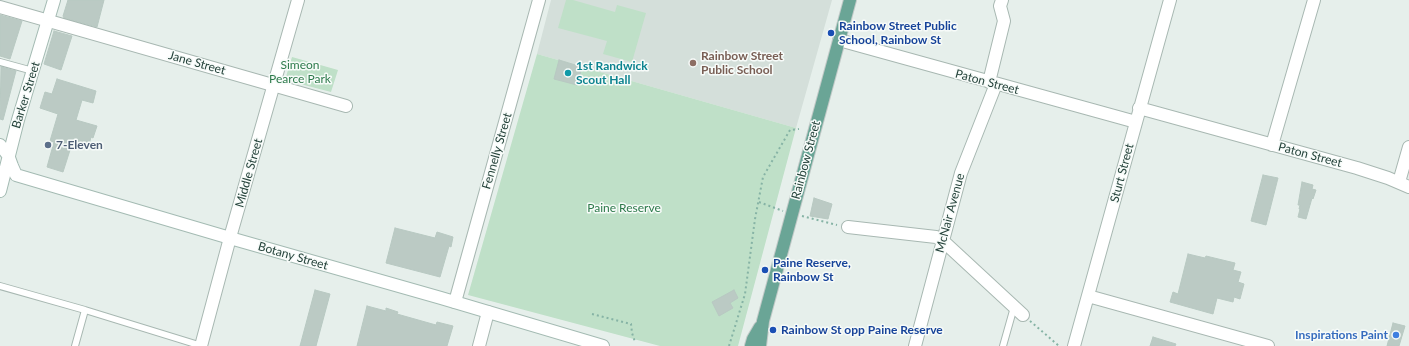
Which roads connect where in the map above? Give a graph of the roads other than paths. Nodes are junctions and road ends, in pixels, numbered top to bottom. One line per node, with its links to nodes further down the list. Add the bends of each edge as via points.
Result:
1 (54, 0): 9 (street, Barker Street)
2 (298, 0): 14 (street, Middle Street)
3 (539, 0): 29 (street, Fennelly Street)
4 (850, 0): 10 (main road, Rainbow Street)
5 (1002, 0): 13 (street, McNair Avenue, via 1000,6 1004,21)
6 (1170, 0): 16 (street, Sturt Street)
7 (1314, 0): 19 (street)
8 (0, 7): 9 (street, Jane Street)
9 (48, 21): 12 (street, Barker Street); 14 (street, Jane Street)
10 (839, 40): 13 (street, Paton Street); 34 (main road, Rainbow Street)
11 (0, 62): 12 (lane)
12 (33, 71): 21 (street, Barker Street)
13 (992, 83): 17 (street, Paton Street); 26 (street, McNair Avenue, via 963,167)
14 (274, 85): 15 (street, Jane Street); 25 (street, Middle Street)
15 (346, 106)
16 (1140, 108): 17 (street, Sturt Street); 19 (street, Paton Street)
17 (1136, 122): 28 (street, Sturt Street)
18 (0, 145): 21 (street, Botany Street)
19 (1272, 145): 22 (street, Paton Street, via 1356,168)
20 (1409, 147): 22 (street)
21 (8, 155): 23 (street, Barker Street); 25 (street, Botany Street, via 16,175)
22 (1404, 185)
23 (0, 191)
24 (848, 227): 26 (street, via 936,237)
25 (230, 238): 29 (street, Botany Street); 36 (street, Middle Street)
26 (943, 241): 30 (street); 41 (street, McNair Avenue)
27 (0, 286): 31 (lane)
28 (1088, 296): 43 (street, Sturt Street); 44 (street)
29 (455, 302): 32 (street, Botany Street)
30 (1014, 307): 33 (street); 42 (lane)
31 (85, 310): 35 (lane); 36 (lane)
32 (488, 312): 37 (street); 38 (street, Botany Street)
33 (1024, 315)
34 (763, 320): 39 (main road, Rainbow Street); 40 (main road, Rainbow Street)
35 (75, 346)
36 (202, 346)
37 (479, 346)
38 (603, 346)
39 (751, 346)
40 (760, 346)
41 (915, 346)
42 (1003, 346)
43 (1074, 346)
44 (1268, 346)

